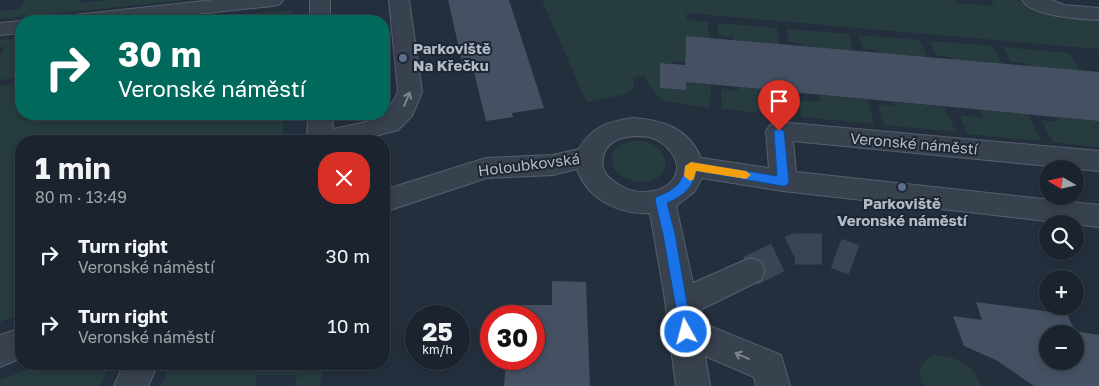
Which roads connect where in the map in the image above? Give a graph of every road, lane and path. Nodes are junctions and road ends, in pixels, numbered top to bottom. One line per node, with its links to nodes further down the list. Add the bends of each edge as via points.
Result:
1 (273, 0): 6 (street)
2 (320, 0): 7 (street)
3 (399, 0): 12 (street, one-way to 3, via 389,124 403,110 410,92)
4 (1032, 0): 5 (street, via 1061,11)
5 (1099, 14)
6 (131, 15)
7 (320, 15)
8 (15, 28): 9 (street)
9 (0, 29)
10 (320, 120): 11 (street)
11 (320, 135)
12 (344, 135)
13 (589, 157): 15 (street, via 603,136 617,129 641,127 665,133 678,142); 17 (street, Holoubkovská, via 553,165 486,168); 18 (street, via 590,170 609,193 626,200)
14 (1099, 161): 16 (street, Veronské náměstí, via 779,131)
15 (691, 166): 16 (street); 18 (street, via 690,177 683,187)
16 (783, 182): 19 (street)
17 (390, 200)
18 (660, 200): 21 (street)
19 (1099, 216)
20 (750, 271): 21 (street)
21 (684, 317): 26 (street); 27 (street, one-way to 21, via 769,367)
22 (15, 344): 23 (street)
23 (0, 350)
24 (138, 370): 25 (street)
25 (131, 386)
26 (693, 386)
27 (773, 386)

